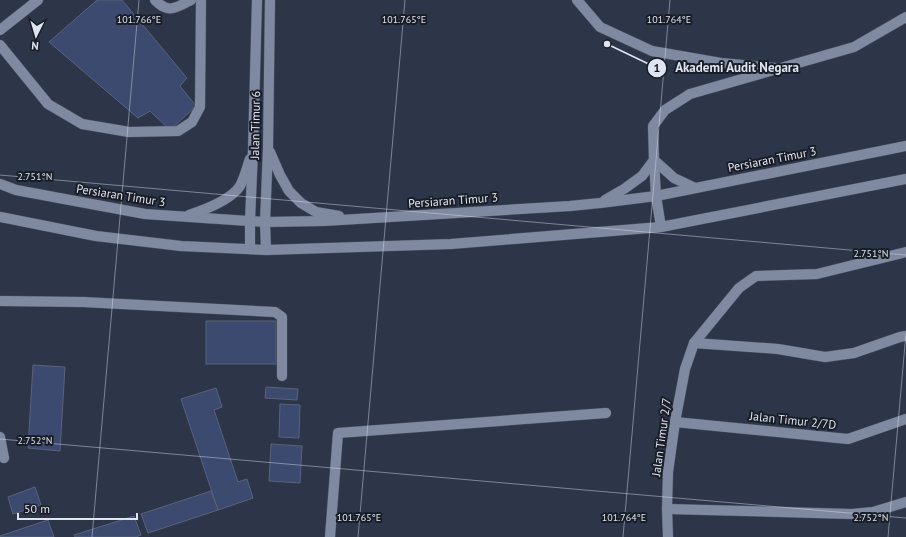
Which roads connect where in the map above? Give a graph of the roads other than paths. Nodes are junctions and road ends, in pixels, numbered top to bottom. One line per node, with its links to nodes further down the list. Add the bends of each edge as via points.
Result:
1 (38, 0): 9 (street)
2 (155, 0): 3 (street, via 167,9 178,8)
3 (191, 0)
4 (201, 0): 10 (street, via 200,108 192,122 178,131 130,132 82,124 48,104)
5 (257, 0): 14 (street, Jalan Timur 6)
6 (270, 0): 13 (street, Jalan Timur 6)
7 (577, 0): 11 (street, via 600,27 652,51 721,63)
8 (906, 17): 11 (street, via 854,47)
9 (0, 30)
10 (0, 45)
11 (781, 68): 15 (street, via 690,94 664,110 653,126)
12 (906, 146): 18 (street, Persiaran Timur 3)
13 (268, 148): 23 (street, via 289,191 301,203 316,212); 25 (street, Jalan Timur 6)
14 (253, 150): 22 (street, via 240,186 234,192 212,206); 24 (street, Jalan Timur 6)
15 (654, 160): 18 (street, via 674,178); 19 (street); 20 (street, via 642,176)
16 (906, 179): 26 (street)
17 (0, 184): 22 (street, Persiaran Timur 3, via 16,190 145,214)
18 (695, 188): 19 (street, Persiaran Timur 3)
19 (656, 196): 20 (street, Persiaran Timur 3); 26 (street)
20 (600, 203): 23 (street, Persiaran Timur 3)
21 (0, 217): 27 (street, via 96,236 181,246)
22 (185, 217): 24 (street, Persiaran Timur 3)
23 (357, 219): 25 (street, Persiaran Timur 3)
24 (250, 221): 25 (street, Persiaran Timur 3); 27 (street, Jalan Timur 6)
25 (265, 222): 28 (street, Jalan Timur 6)
26 (661, 227): 28 (street, via 451,244)
27 (250, 249): 28 (street)
28 (266, 250)
29 (906, 252): 32 (street, via 817,274 756,276 739,288)
30 (0, 300): 33 (street, via 275,312 282,317)
31 (906, 336): 32 (street, via 854,353 825,356 778,349)
32 (694, 343): 36 (street, Jalan Timur 2/7, via 685,369)
33 (282, 376)
34 (606, 413): 41 (street, via 338,433)
35 (906, 419): 36 (street, Jalan Timur 2/7D, via 848,439)
36 (675, 422): 40 (street, Jalan Timur 2/7, via 668,472)
37 (0, 437): 38 (street)
38 (4, 458)
39 (906, 502): 40 (street, via 873,512 852,514)
40 (667, 509): 42 (street, Jalan Timur 2/7)
41 (330, 537)
42 (668, 537)

